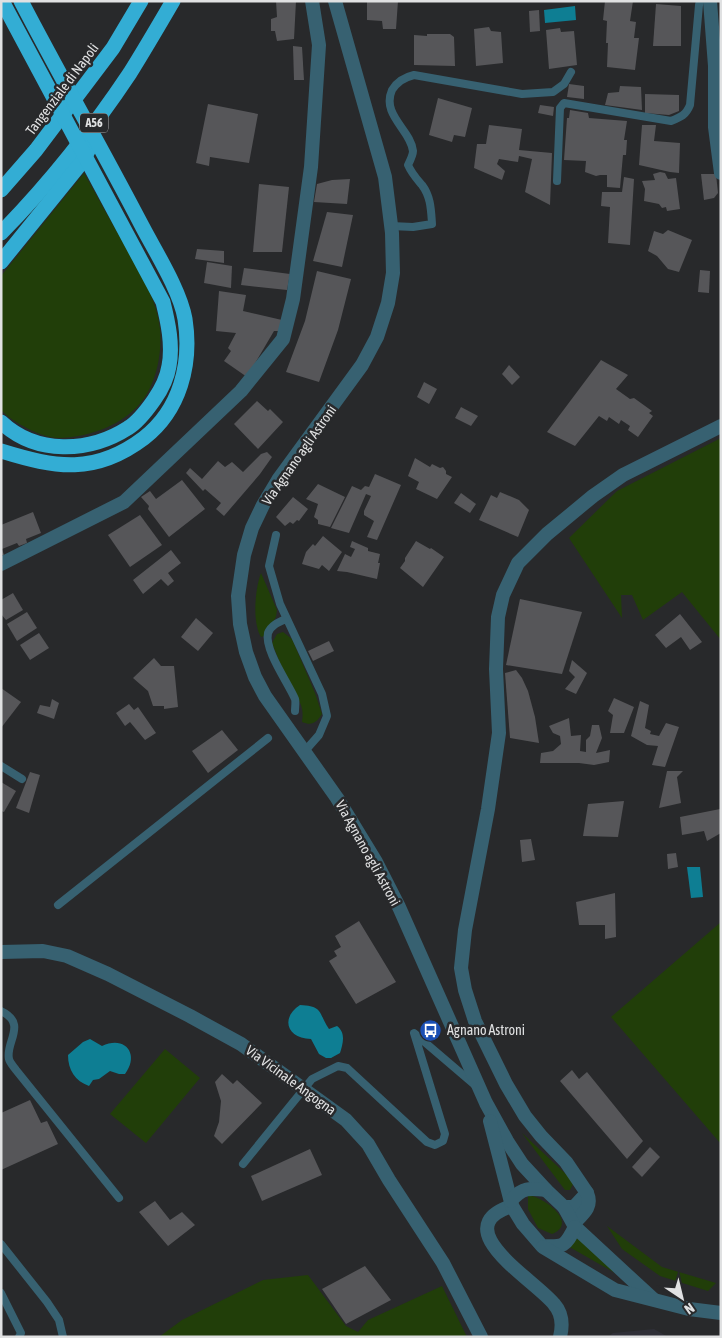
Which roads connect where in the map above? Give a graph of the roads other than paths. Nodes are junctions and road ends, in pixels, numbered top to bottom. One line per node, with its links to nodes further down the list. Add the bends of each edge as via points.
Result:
1 (2, 1): 17 (highway, via 163,302 168,322 170,366 162,388 148,408 129,427 104,440 62,448 25,438)
2 (21, 1): 19 (highway, via 178,296 185,318 187,348 184,379 172,406 155,429 128,450 99,462 69,466 36,462)
3 (141, 1): 13 (highway, Tangenziale di Napoli / A56, via 113,48 36,150)
4 (173, 1): 10 (highway, A56)
5 (312, 1): 21 (street, via 319,45 312,167 293,299 283,338 242,391 124,502)
6 (335, 1): 14 (street, Via Agnano agli Astroni, via 385,177)
7 (700, 1): 12 (lane, via 687,113 671,121 564,103 560,108)
8 (710, 1): 11 (street, via 715,127)
9 (571, 72): 14 (lane, via 564,84 553,92 522,94 414,75 401,80 391,92 390,104 393,115 412,144 414,153 408,165 430,201 432,224)
10 (130, 73): 15 (highway, A56, via 59,168); 16 (highway, via 82,162)
11 (721, 173)
12 (557, 181)
13 (1, 190)
14 (392, 226): 25 (street, Via Agnano agli Astroni, via 393,272 388,303 377,337 348,386 297,452 262,505 244,555 238,596 246,652 265,696)
15 (1, 233)
16 (1, 262)
17 (1, 422)
18 (721, 426): 34 (street, via 623,475 547,534 518,563 503,596 498,617 499,733 461,968 475,1021 506,1084 525,1116 566,1162)
19 (1, 451)
20 (276, 535): 22 (lane, via 269,566)
21 (1, 564)
22 (286, 619): 23 (lane, via 274,624 268,632 268,642 295,700); 25 (lane, via 322,694 327,716 319,736)
23 (295, 711)
24 (268, 738): 28 (lane)
25 (304, 752): 31 (street, Via Agnano agli Astroni, via 376,862)
26 (1, 766): 27 (lane)
27 (22, 779)
28 (58, 905)
29 (1, 952): 46 (street, Via Vicinale Angogna, via 43,951 67,956 108,974 241,1044 346,1120 368,1144 443,1263)
30 (1, 1011): 35 (lane, via 14,1024 9,1059 12,1065)
31 (484, 1097): 32 (lane, via 414,1033 445,1134 442,1142 435,1145 428,1142 347,1068 338,1066 312,1079); 33 (street, via 522,1164); 37 (street)
32 (243, 1164)
33 (546, 1190): 36 (street); 37 (street, via 524,1190 516,1194)
34 (587, 1193): 36 (street, via 574,1207); 38 (street, via 588,1209)
35 (119, 1198)
36 (564, 1207): 38 (street)
37 (514, 1208): 40 (street); 47 (street, via 502,1209 490,1217 487,1236 503,1257 555,1304 561,1318)
38 (575, 1225): 40 (street, via 567,1242 559,1247); 42 (street)
39 (1, 1244): 45 (lane, via 55,1314)
40 (542, 1246): 42 (street, via 615,1290)
41 (1, 1293): 44 (lane, via 21,1333)
42 (653, 1300): 43 (street)
43 (721, 1313)
44 (19, 1337)
45 (63, 1337)
46 (481, 1337)
47 (560, 1337)

